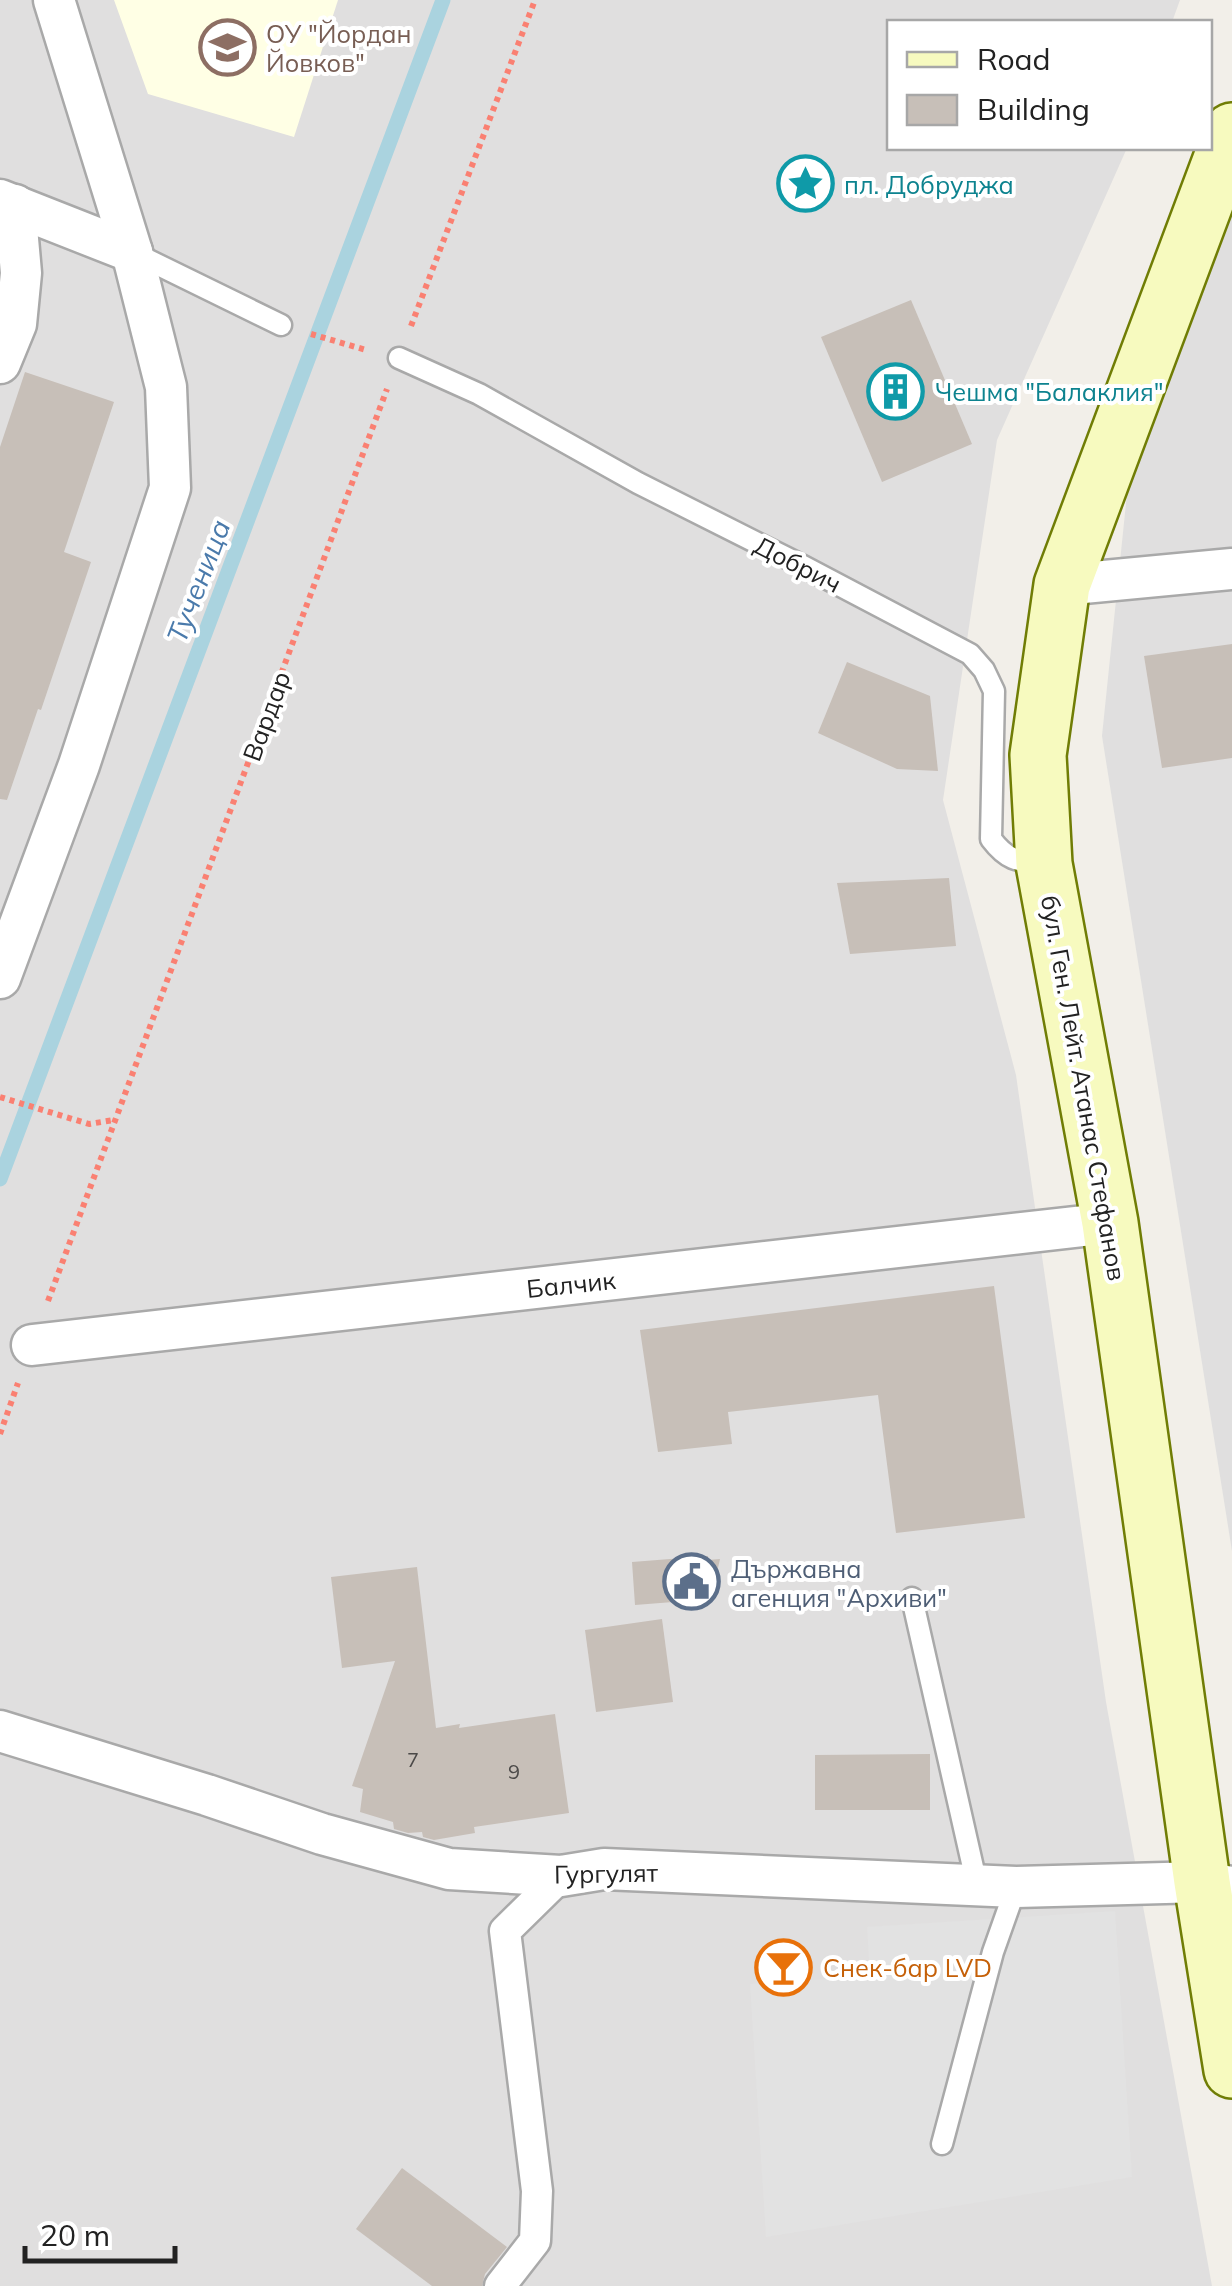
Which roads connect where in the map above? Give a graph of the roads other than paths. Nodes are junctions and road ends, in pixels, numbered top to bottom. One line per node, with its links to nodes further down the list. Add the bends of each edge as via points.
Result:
1 (54, 0): 4 (street)
2 (1232, 131): 9 (main road, бул. Ген. Лейт. Атанас Стефанов)
3 (7, 202): 4 (street); 7 (street, via 21,273 16,324)
4 (132, 252): 5 (lane); 11 (street, via 166,387 170,488)
5 (280, 324)
6 (399, 358): 10 (lane, Добрич, via 970,654 994,691 991,839 1002,854)
7 (0, 363)
8 (1232, 568): 9 (street)
9 (1062, 586): 10 (main road, бул. Ген. Лейт. Атанас Стефанов, via 1038,754)
10 (1044, 864): 12 (main road, бул. Ген. Лейт. Атанас Стефанов)
11 (0, 978)
12 (1110, 1222): 13 (street, Балчик); 17 (main road, бул. Ген. Лейт. Атанас Стефанов)
13 (32, 1345)
14 (912, 1598): 18 (lane)
15 (0, 1731): 16 (street, Гургулят, via 449,1869)
16 (561, 1876): 18 (street, Гургулят, via 604,1869); 21 (street, via 505,1931 537,2191 535,2242)
17 (1217, 1884): 18 (street, Гургулят); 19 (main road, бул. Ген. Лейт. Атанас Стефанов)
18 (996, 1886): 20 (lane, via 993,1952)
19 (1232, 2070)
20 (942, 2144)
21 (500, 2286)

